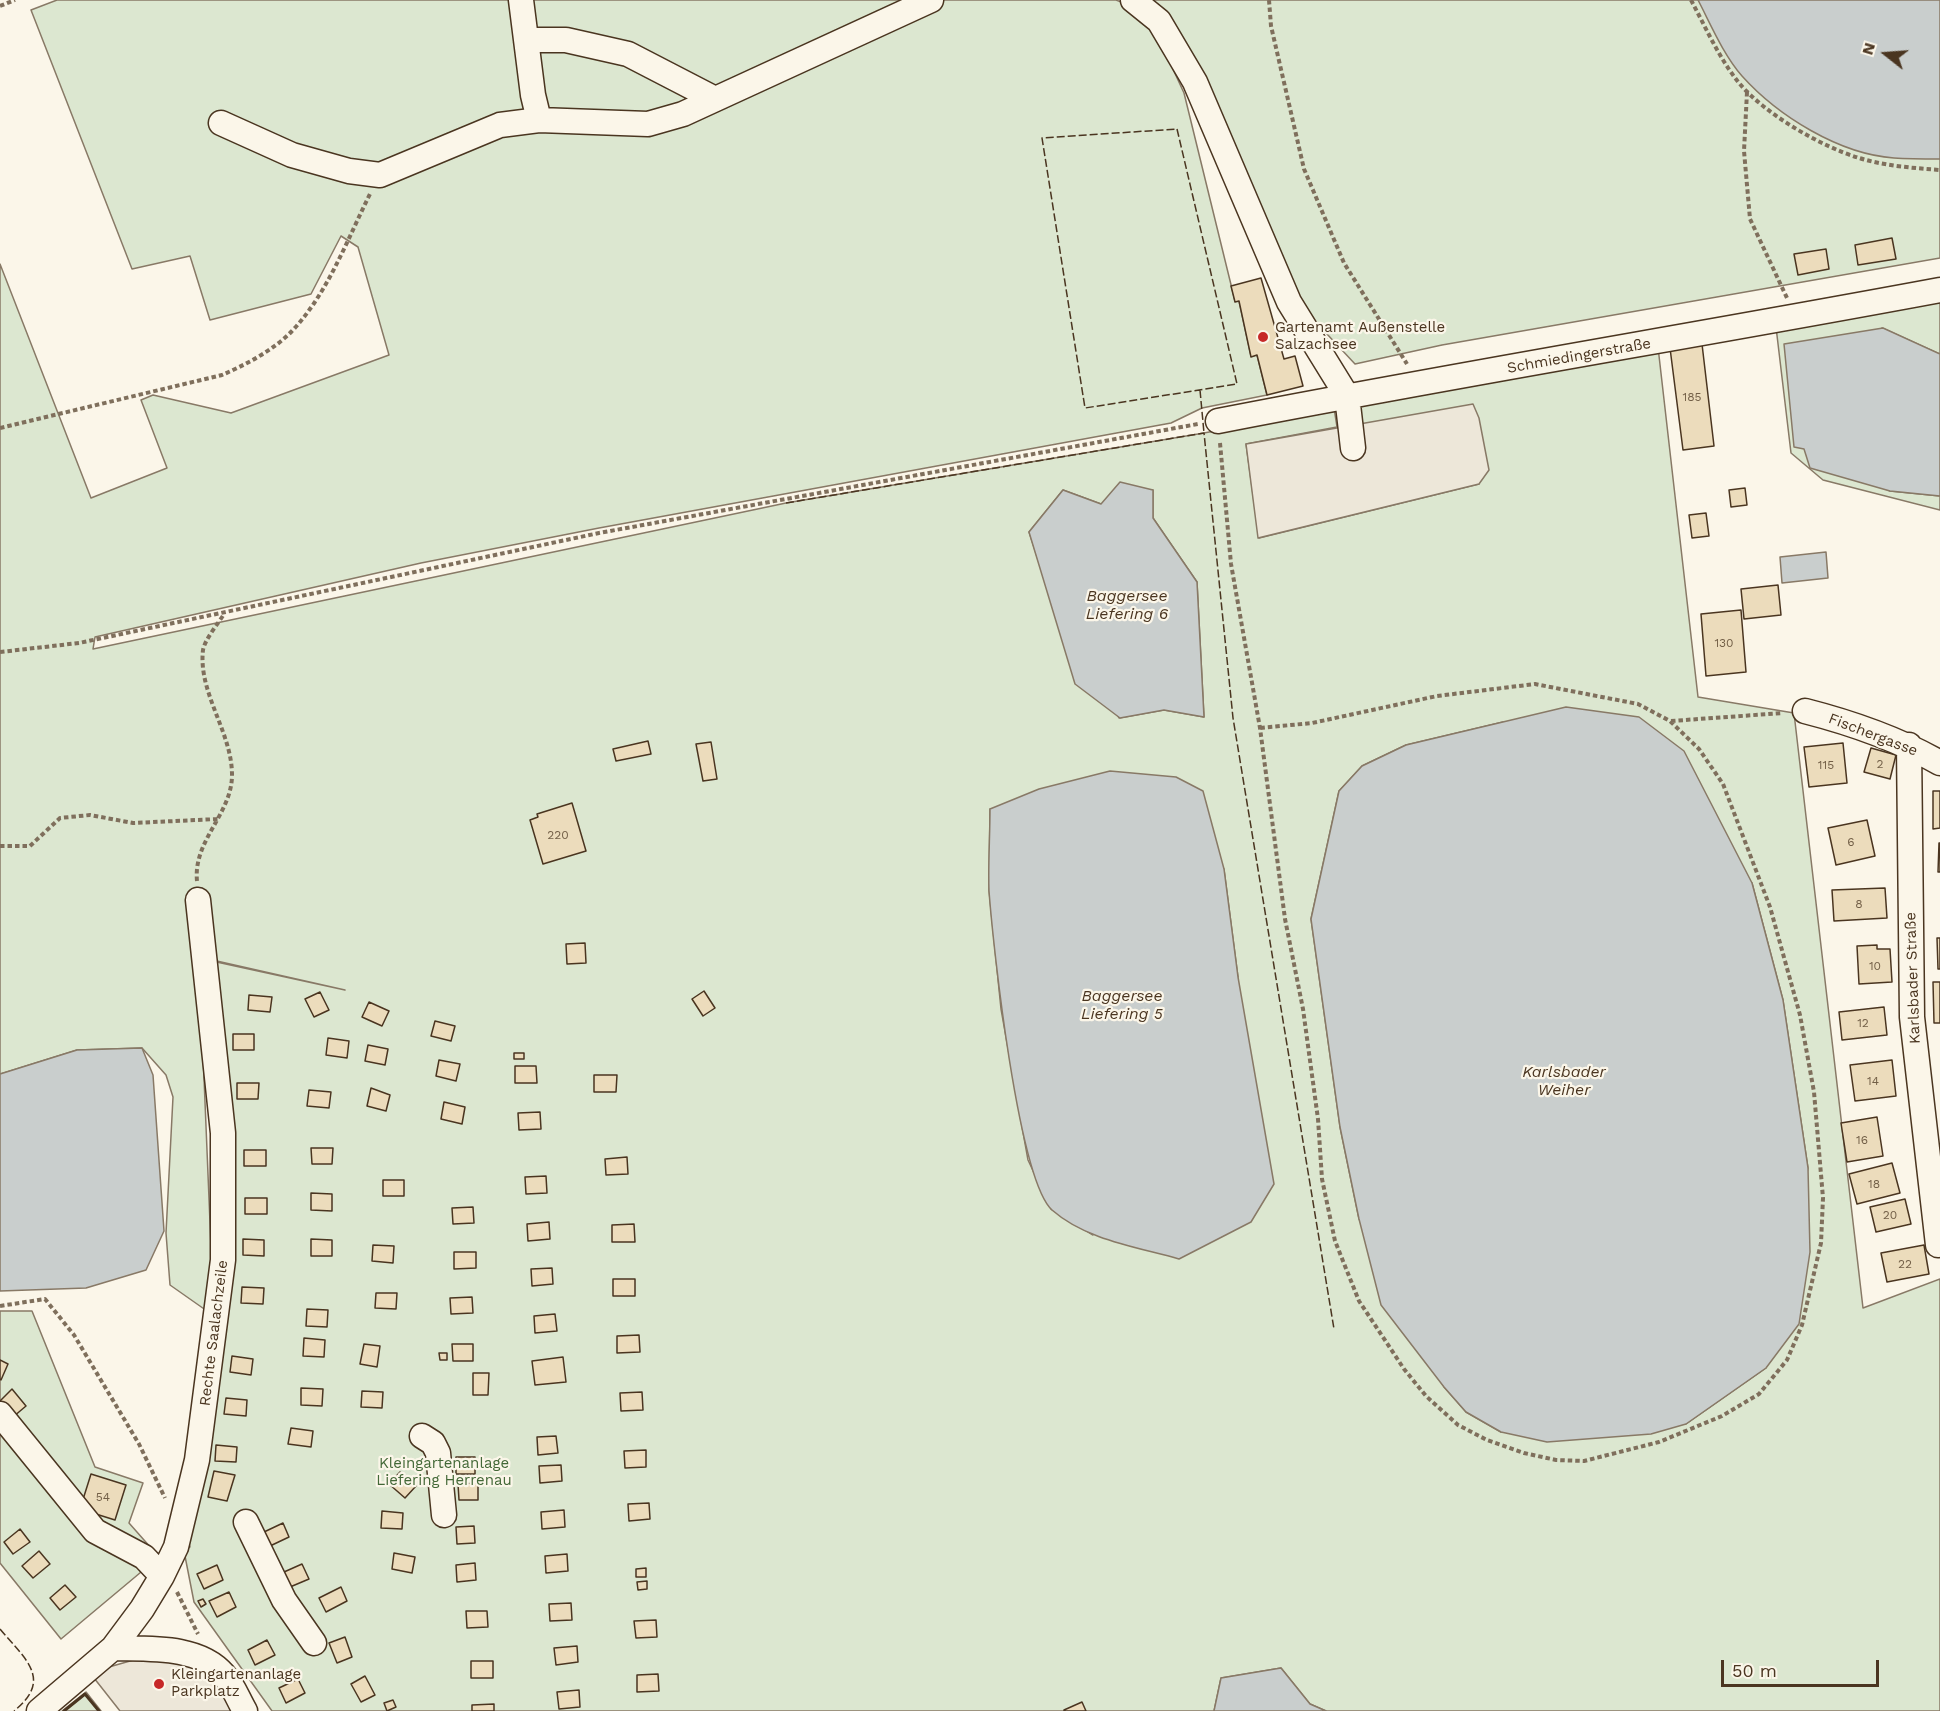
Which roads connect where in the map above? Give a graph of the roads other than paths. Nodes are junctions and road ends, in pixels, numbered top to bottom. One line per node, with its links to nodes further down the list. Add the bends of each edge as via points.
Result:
1 (521, 0): 4 (street)
2 (932, 0): 5 (street)
3 (1133, 0): 9 (street, via 1159,21 1195,82 1289,302)
4 (526, 40): 5 (street, via 566,40 628,54); 6 (street)
5 (715, 99): 6 (street, via 648,124)
6 (539, 120): 7 (street, via 500,125 380,175 349,171 292,154)
7 (221, 123)
8 (1940, 290): 9 (street, Schmiedingerstraße)
9 (1347, 396): 10 (street, Schmiedingerstraße); 11 (street)
10 (1218, 422)
11 (1353, 448)
12 (1805, 711): 13 (street, Fischergasse)
13 (1909, 745): 14 (street, Fischergasse); 16 (street, Karlsbader Straße, via 1912,1017)
14 (1940, 763)
15 (198, 900): 21 (street, Rechte Saalachzeile, via 223,1132 224,1260 197,1460 180,1532)
16 (1938, 1245)
17 (0, 1414): 21 (street, via 95,1531)
18 (422, 1436): 19 (street, via 433,1443 438,1454)
19 (444, 1515)
20 (246, 1522): 22 (street, via 284,1600)
21 (165, 1569): 23 (street, Rechte Saalachzeile)
22 (315, 1643)
23 (113, 1648): 24 (street, Rechte Saalachzeile); 25 (street, via 164,1649 202,1658 225,1675)
24 (39, 1711)
25 (245, 1711)

